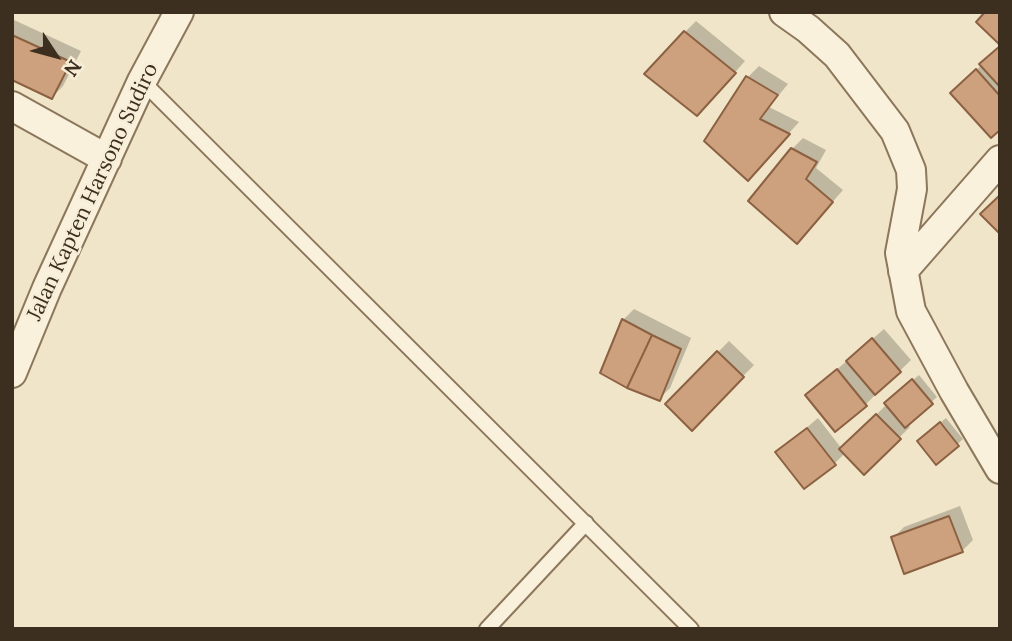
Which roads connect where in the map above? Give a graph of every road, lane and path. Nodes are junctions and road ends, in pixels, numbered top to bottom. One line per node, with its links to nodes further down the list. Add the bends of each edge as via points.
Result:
1 (179, 12): 3 (street, Jalan Kapten Harsono Sudiro)
2 (784, 12): 7 (street, via 837,55 895,131 911,170 912,190 900,248)
3 (142, 81): 5 (street, Jalan Kapten Harsono Sudiro); 10 (lane)
4 (12, 106): 5 (street)
5 (107, 159): 8 (street, Jalan Kapten Harsono Sudiro)
6 (1000, 160): 7 (street)
7 (903, 271): 9 (street, via 911,311)
8 (12, 373)
9 (1000, 469)
10 (586, 523): 11 (lane); 12 (lane)
11 (487, 629)
12 (691, 629)

